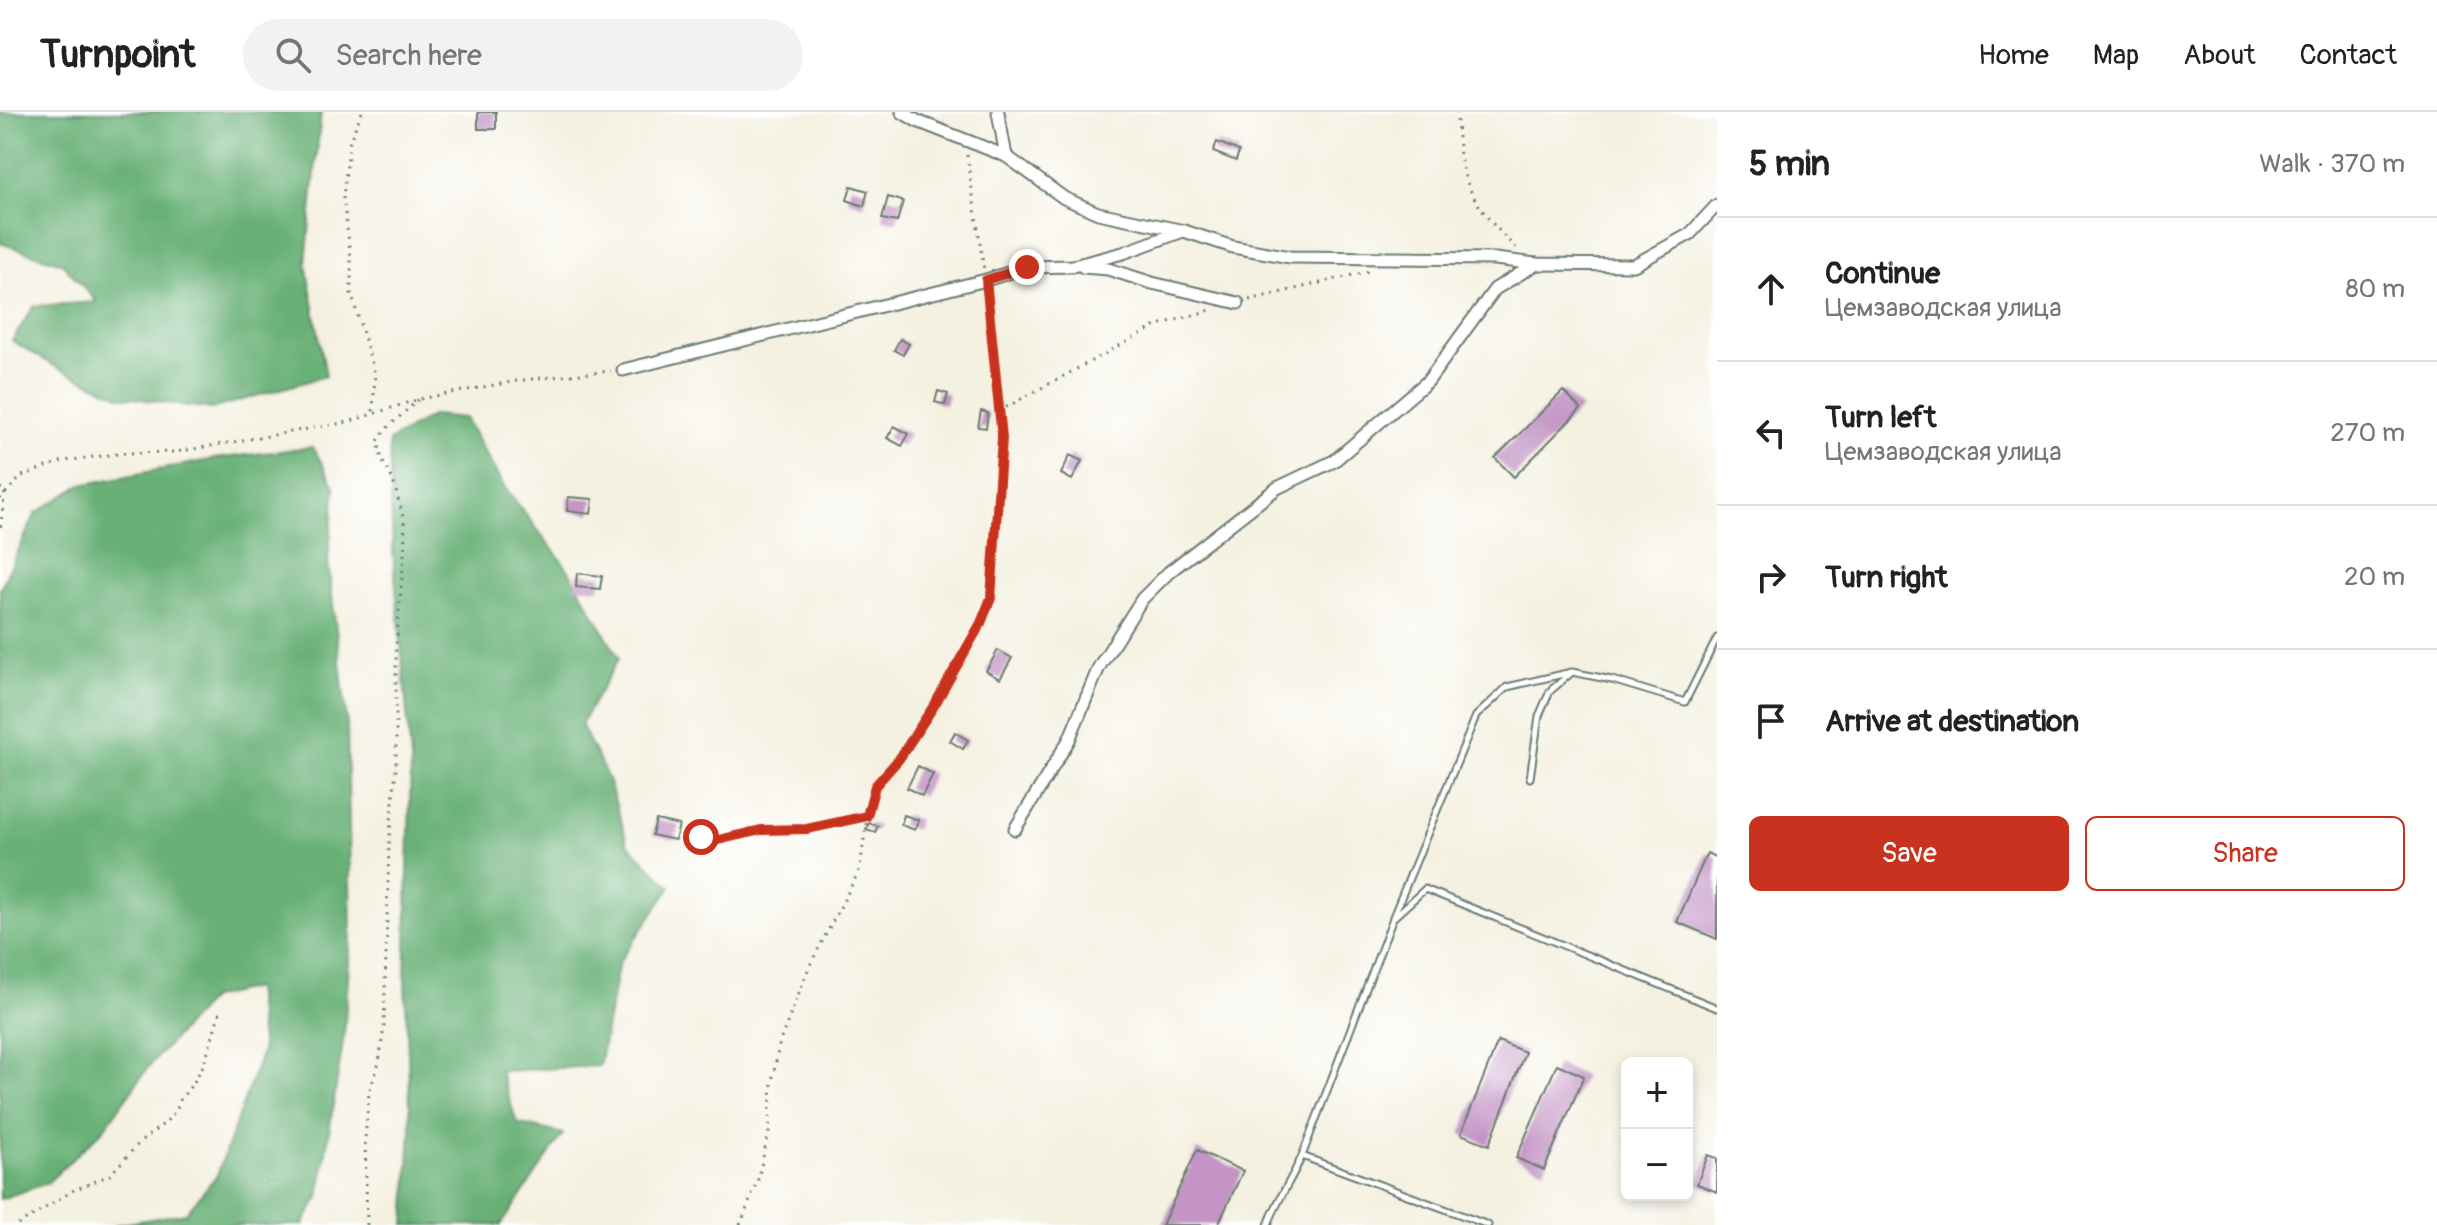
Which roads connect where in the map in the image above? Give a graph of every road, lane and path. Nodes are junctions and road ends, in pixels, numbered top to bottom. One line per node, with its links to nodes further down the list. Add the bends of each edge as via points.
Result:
1 (362, 112): 18 (path, via 350,140 343,197 351,293 375,374)
2 (902, 112): 5 (street)
3 (998, 112): 6 (street)
4 (1457, 112): 9 (path, via 1464,174 1476,204)
5 (965, 140): 6 (street); 12 (path)
6 (1006, 156): 8 (street, via 1064,198 1098,213)
7 (1717, 205): 9 (street, via 1690,234 1634,265)
8 (1184, 231): 9 (street, via 1290,257); 10 (street)
9 (1536, 264): 27 (street, via 1495,289 1428,381 1334,461 1277,488 1142,599 1099,667 1069,740)
10 (1073, 266): 12 (street, via 1027,267); 13 (street, via 1108,269)
11 (1378, 270): 13 (path)
12 (986, 280): 15 (street); 17 (path)
13 (1238, 303)
14 (1211, 310): 17 (path, via 1158,325)
15 (623, 370): 16 (path, via 522,380)
16 (419, 399): 18 (path); 34 (path, via 378,441 404,520 405,544 396,646 384,1027 365,1139)
17 (999, 411): 26 (path, via 1002,438 991,598 935,704 875,786)
18 (373, 412): 20 (path, via 348,422 176,452 63,461 22,476)
19 (0, 488): 20 (path)
20 (5, 491): 21 (path); 22 (path)
21 (0, 499)
22 (0, 530)
23 (1717, 638): 24 (lane, via 1685,702)
24 (1572, 672): 25 (lane, via 1550,691 1539,716); 29 (lane, via 1507,687 1476,716)
25 (1530, 778)
26 (867, 816): 28 (path, via 807,829 761,830 718,840); 35 (path, via 860,869 810,965 780,1041 769,1132)
27 (1015, 829)
28 (701, 837)
29 (1393, 918): 30 (lane, via 1425,889); 32 (lane)
30 (1717, 1008)
31 (220, 1012): 33 (path, via 204,1064 166,1122 110,1175 74,1190)
32 (1302, 1156): 36 (lane); 37 (lane)
33 (18, 1225)
34 (367, 1225)
35 (740, 1225)
36 (1268, 1225)
37 (1488, 1225)

